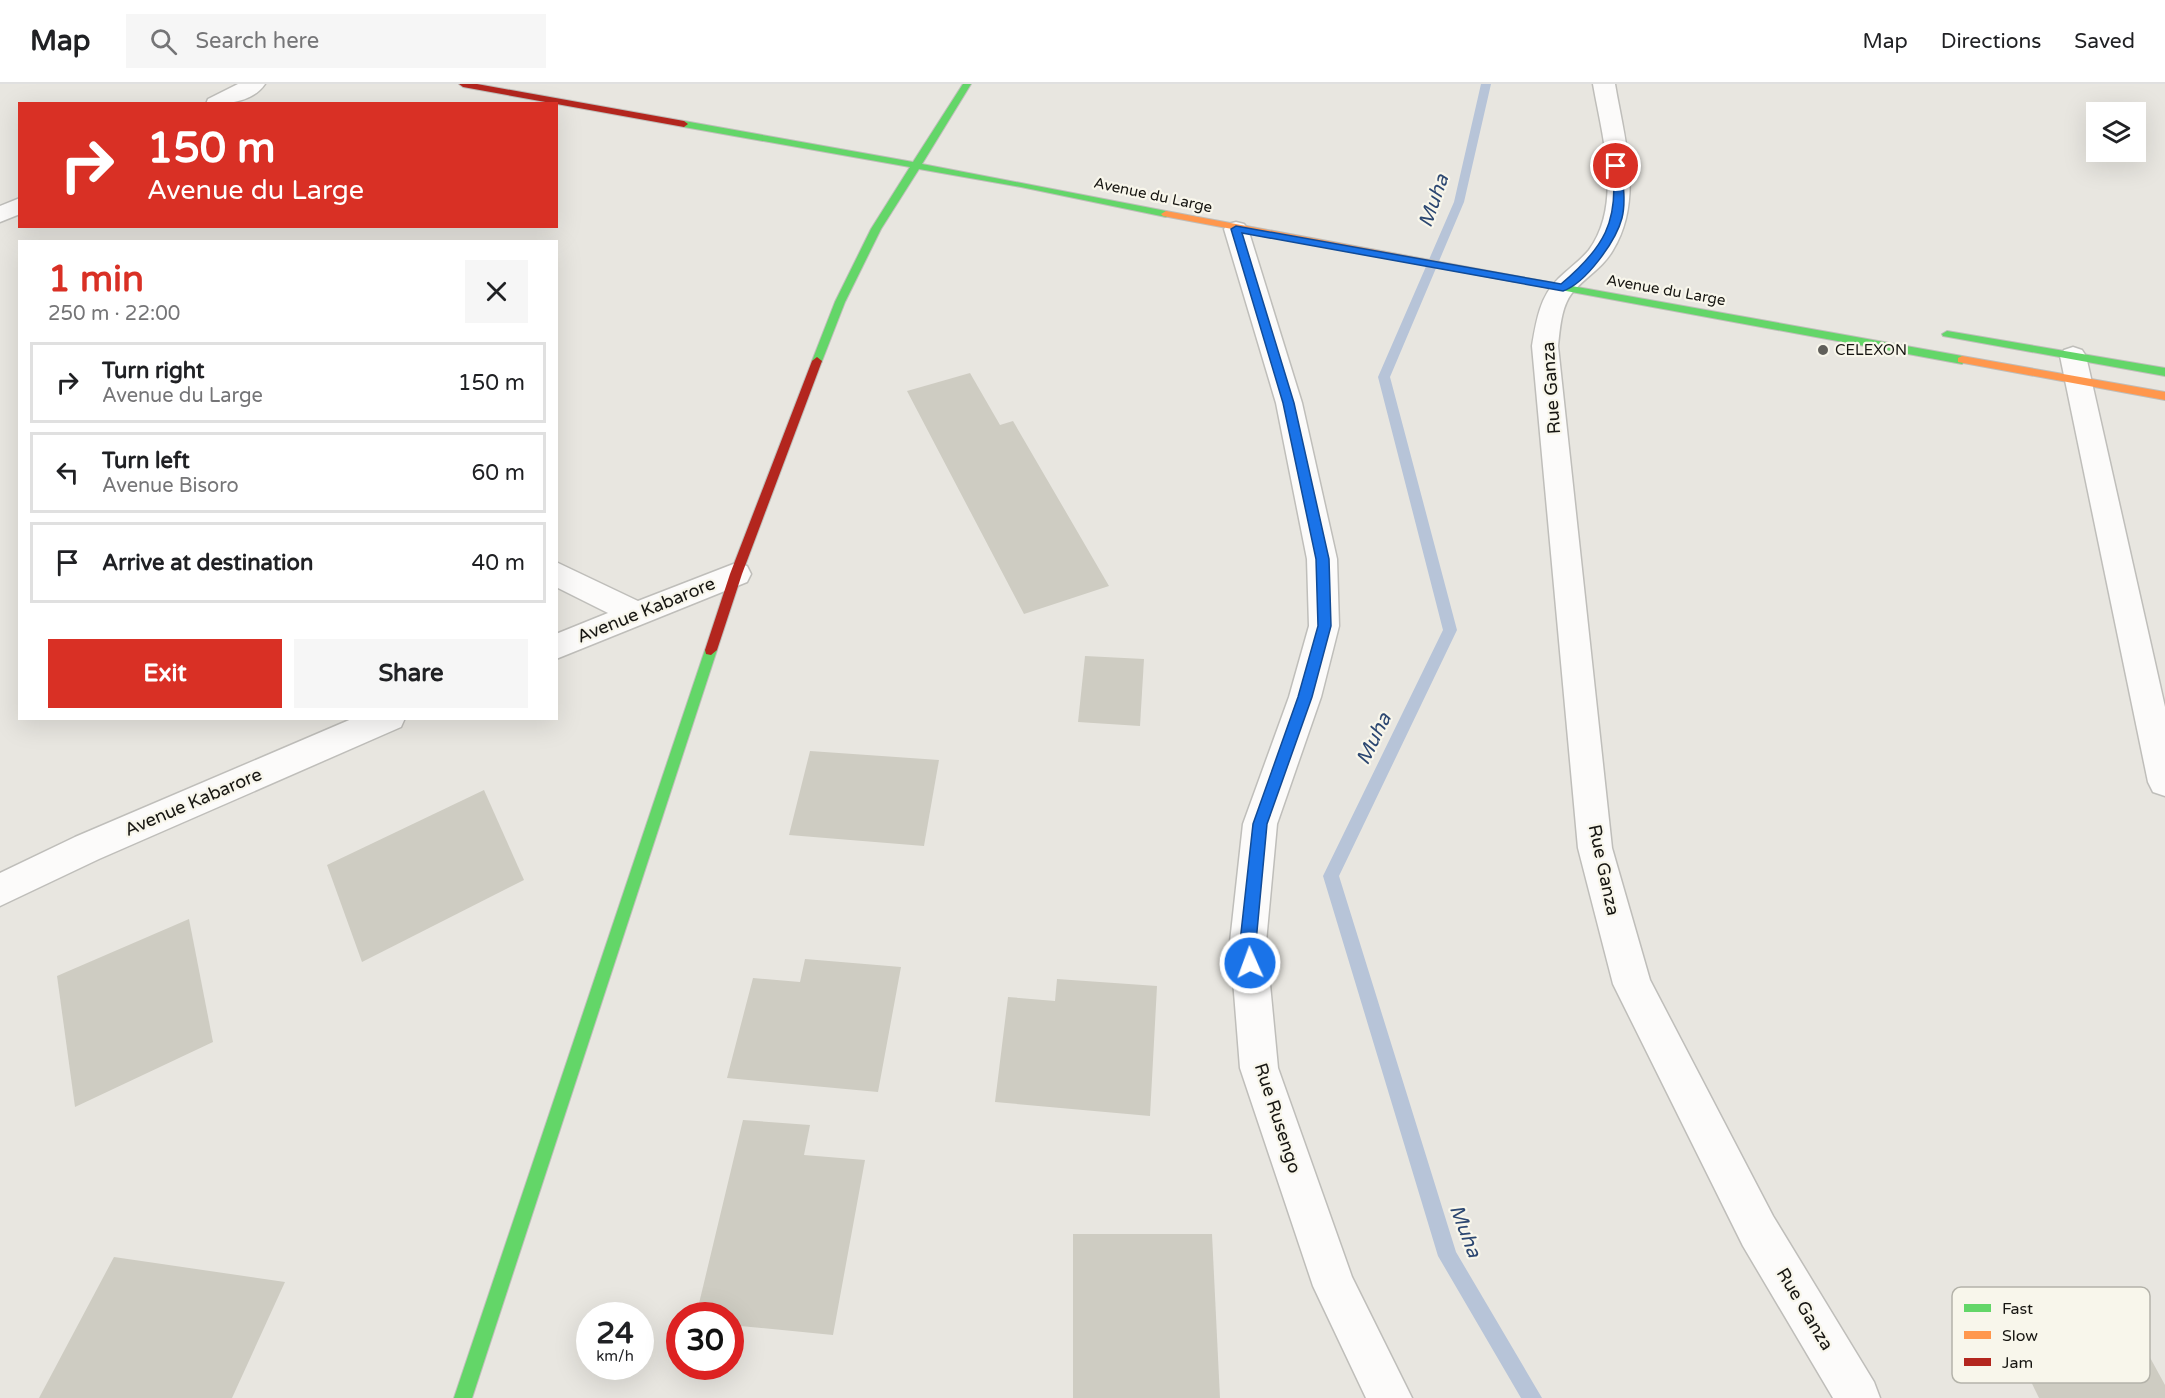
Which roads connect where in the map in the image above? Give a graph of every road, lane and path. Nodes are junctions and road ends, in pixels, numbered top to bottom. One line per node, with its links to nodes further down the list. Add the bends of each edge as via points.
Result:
1 (254, 84): 5 (street)
2 (463, 84): 6 (main road, Avenue du Large)
3 (967, 84): 6 (main road)
4 (1604, 84): 12 (street, Rue Ganza, via 1619,186 1617,219 1602,250)
5 (220, 102)
6 (914, 166): 7 (main road, Avenue du Large); 18 (main road, via 876,229 840,303)
7 (1021, 184): 8 (main road, Avenue du Large); 11 (main road, Avenue du Large)
8 (1151, 196)
9 (18, 206): 10 (street)
10 (0, 215)
11 (1236, 229): 12 (main road, Avenue du Large, via 1469,271); 25 (street, Rue Rusengo, via 1289,403 1322,559 1324,626 1305,697 1260,824 1248,942 1259,1068 1334,1286)
12 (1576, 275): 14 (main road, Avenue du Large); 26 (street, Rue Ganza, via 1550,316 1545,346 1595,848 1632,984 1758,1231)
13 (1933, 332): 14 (main road, Avenue du Large)
14 (2076, 369): 15 (main road, Avenue du Large); 16 (main road, Avenue du Large); 22 (street)
15 (2165, 372)
16 (2165, 396)
17 (558, 574): 19 (street)
18 (735, 574): 19 (street, Avenue Kabarore); 24 (main road)
19 (635, 613): 20 (street, Avenue Kabarore)
20 (558, 646)
21 (384, 720): 23 (street, Avenue Kabarore, via 87,848)
22 (2165, 782)
23 (0, 890)
24 (463, 1398)
25 (1390, 1398)
26 (1858, 1398)

